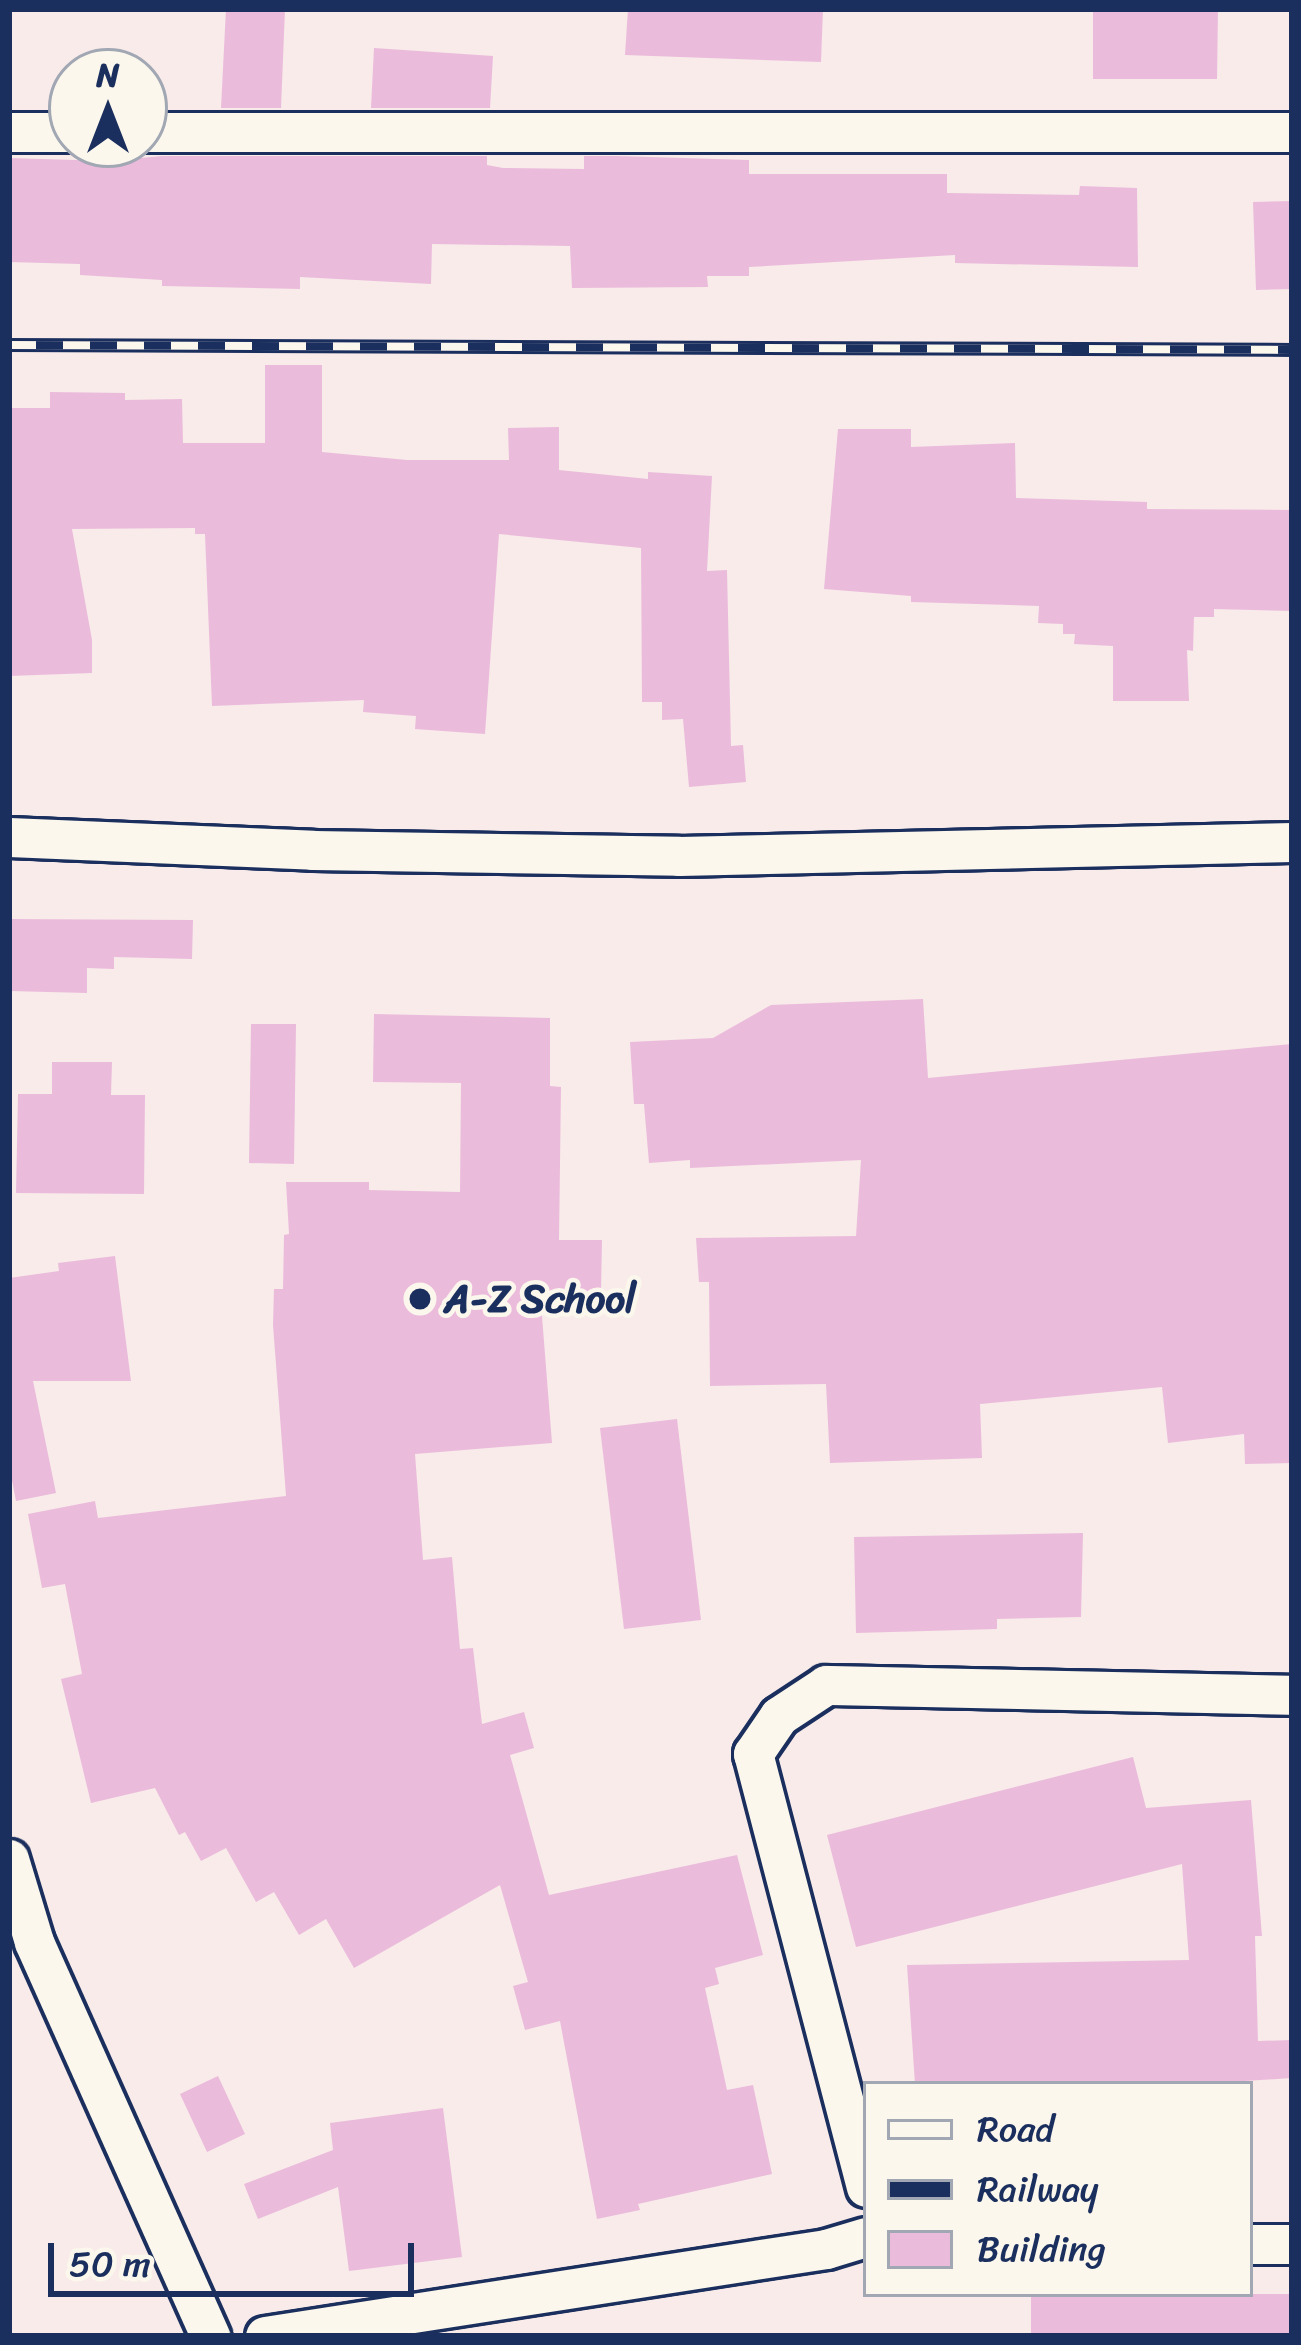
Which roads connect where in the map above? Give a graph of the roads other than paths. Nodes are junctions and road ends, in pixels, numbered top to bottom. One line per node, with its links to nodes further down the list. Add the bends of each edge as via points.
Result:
1 (9, 132): 2 (street)
2 (48, 132)
3 (168, 132): 4 (street)
4 (1292, 133)
5 (9, 837): 6 (street, via 679,856)
6 (1292, 842)
7 (1292, 1695): 9 (street, via 826,1685 778,1716 753,1754)
8 (9, 1859): 13 (street, via 34,1942)
9 (863, 2175)
10 (863, 2238): 14 (street)
11 (1253, 2243): 12 (street)
12 (1292, 2244)
13 (210, 2336)
14 (265, 2336)

